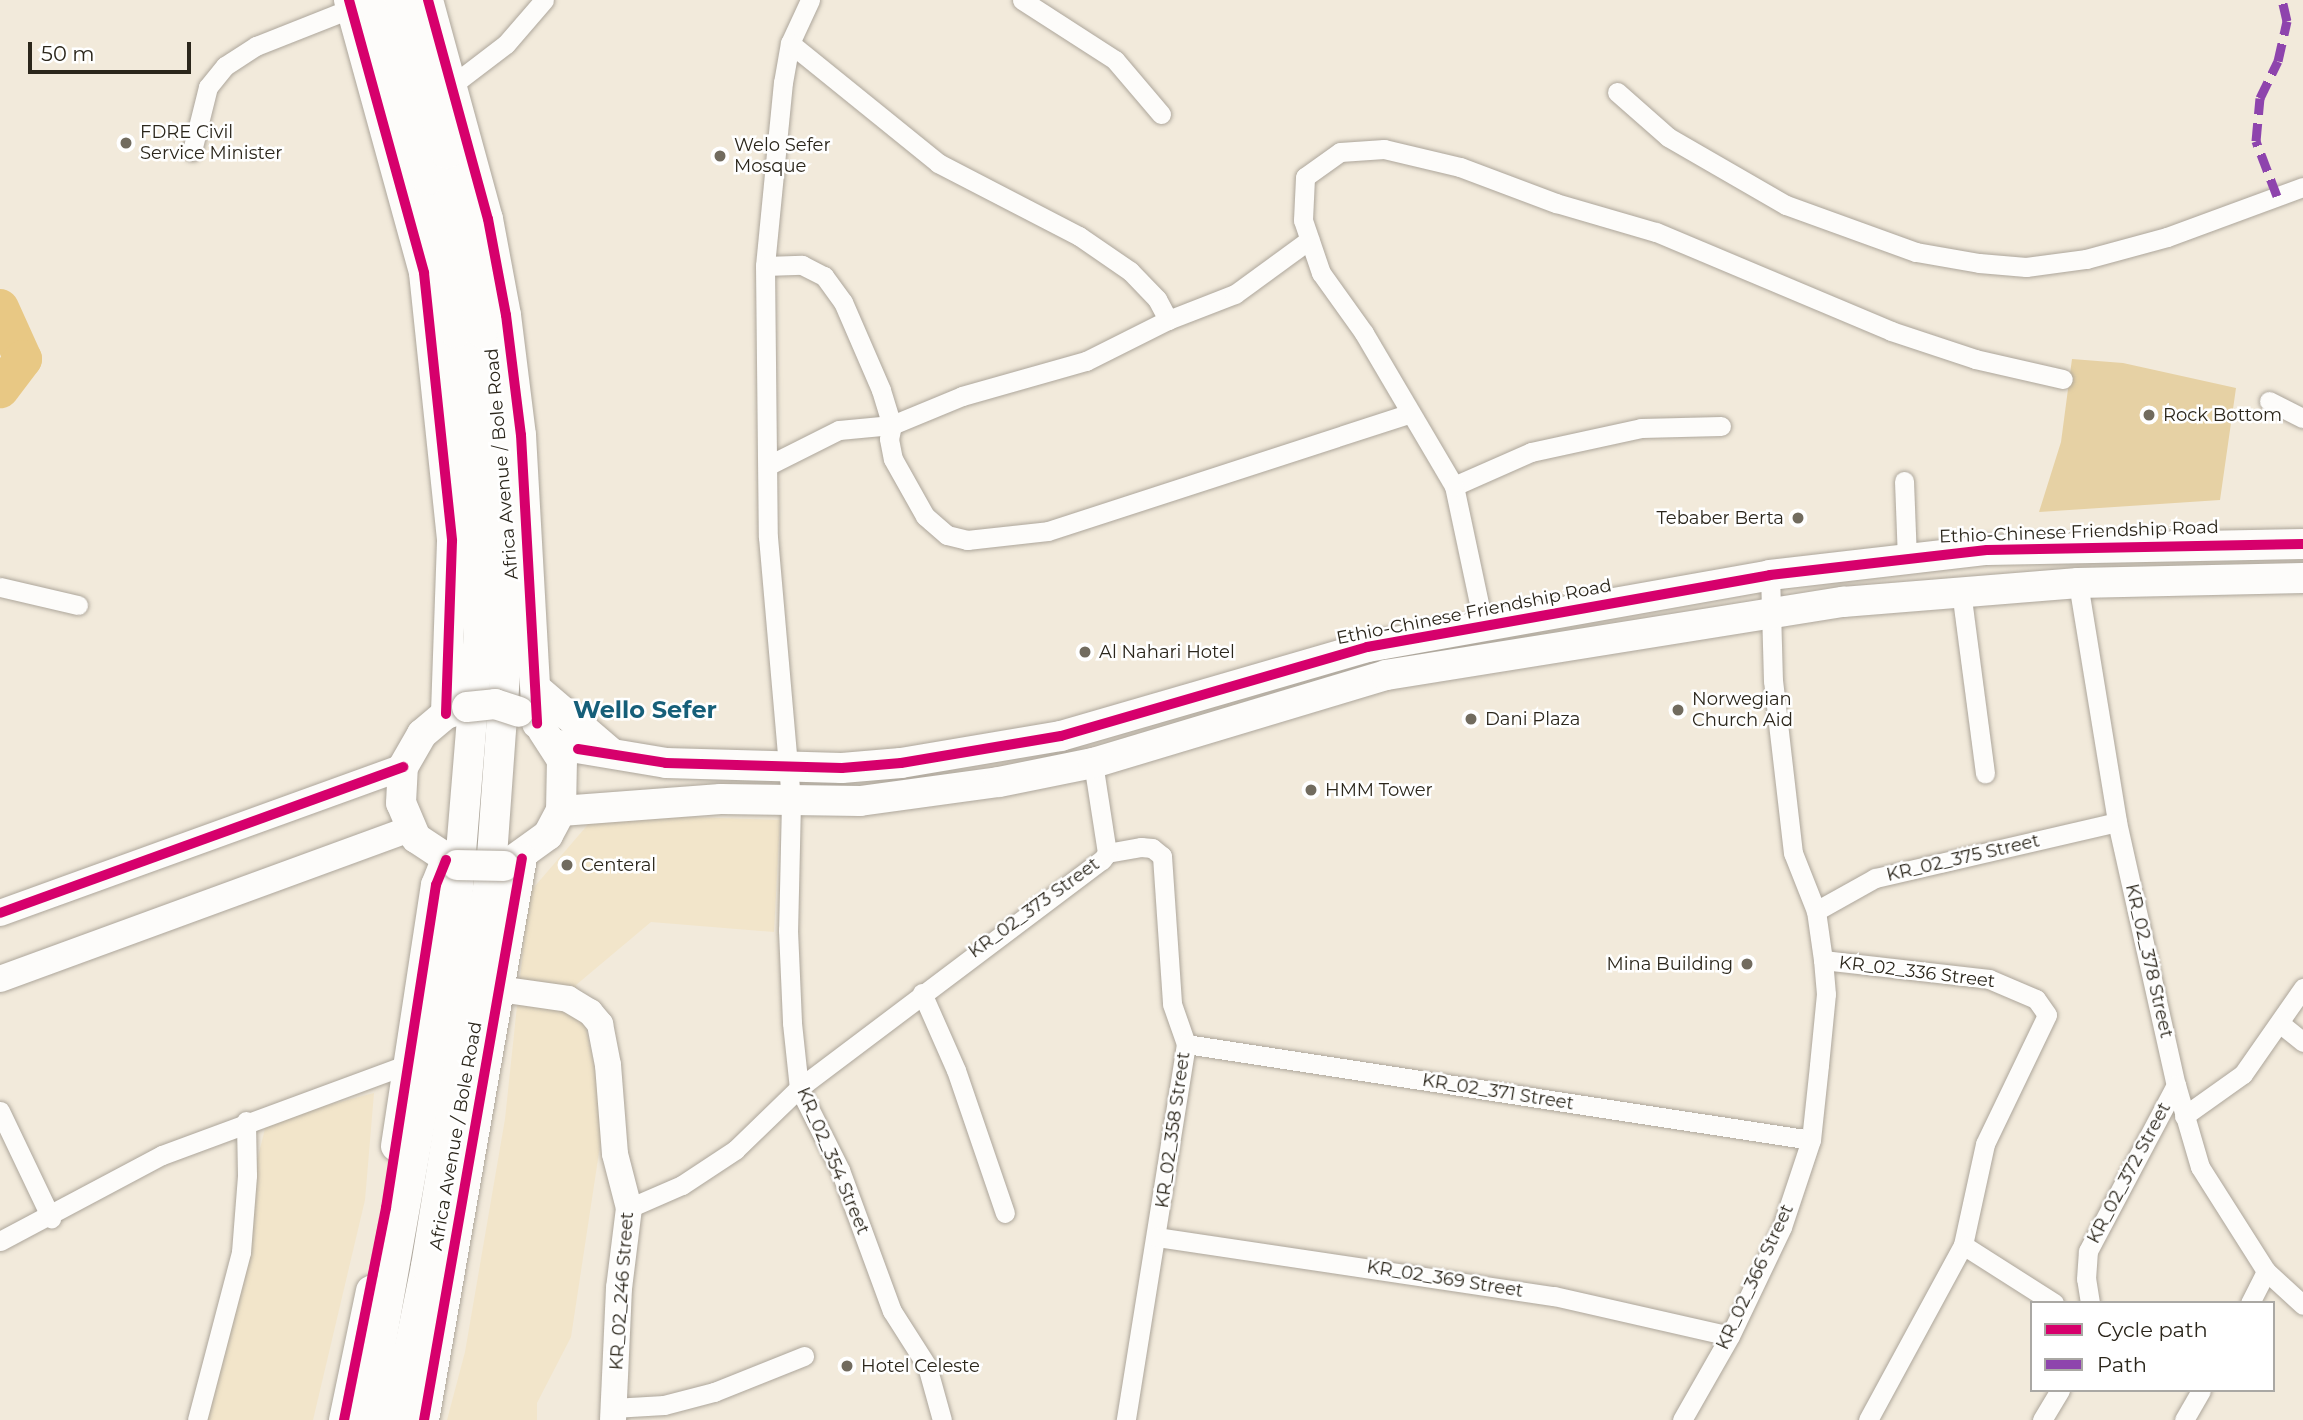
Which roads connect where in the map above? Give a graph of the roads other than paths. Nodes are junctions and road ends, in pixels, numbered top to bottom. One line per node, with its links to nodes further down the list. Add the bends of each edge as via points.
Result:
1 (400, 0): 87 (main road, Africa Avenue / Bole Road, via 447,154 482,333 503,536 505,673 491,870 426,1266)
2 (428, 0): 8 (main road, Africa Avenue / Bole Road)
3 (544, 0): 8 (street, via 506,44)
4 (810, 0): 7 (street, KR_02_354 Street)
5 (1022, 0): 10 (street, via 1115,60)
6 (358, 3): 11 (street, via 256,46 225,66 208,87); 35 (main road, via 424,273 452,541); 86 (main road, Africa Avenue / Bole Road, via 428,180 457,333 472,460 479,636 456,925)
7 (790, 43): 14 (street, KR_02_354 Street); 15 (street, via 938,163 1079,236 1130,271 1157,299)
8 (451, 86): 36 (main road, Africa Avenue / Bole Road, via 488,219 506,316 521,435)
9 (1617, 92): 12 (street, via 1668,137 1786,205 1867,237 1979,263 2026,267 2086,259 2167,237)
10 (1161, 114)
11 (192, 151)
12 (2303, 187)
13 (1310, 240): 15 (street, via 1235,294); 16 (street, via 1303,220 1305,177 1340,152 1384,149 1460,167 1656,233 1891,331 1975,359); 18 (street, via 1321,273 1364,333)
14 (765, 266): 20 (street, via 802,265 824,276 843,302); 22 (street, KR_02_354 Street)
15 (1168, 320): 20 (street, via 1086,361 962,396)
16 (2063, 379)
17 (2269, 401): 19 (street)
18 (1408, 414): 20 (street, via 1048,531 967,540 947,535 925,516 893,458 888,439); 24 (street)
19 (2303, 418)
20 (892, 425): 22 (street, via 839,430)
21 (1721, 426): 24 (street, via 1641,428 1531,452)
22 (769, 465): 39 (street, KR_02_354 Street, via 768,537)
23 (1904, 481): 26 (street)
24 (1454, 486): 34 (street)
25 (2303, 544): 26 (main road, Ethio-Chinese Friendship Road, via 2001,550)
26 (1907, 558): 27 (main road, Ethio-Chinese Friendship Road)
27 (1769, 575): 33 (street, KR_02_366 Street); 34 (main road, Ethio-Chinese Friendship Road)
28 (2303, 578): 29 (main road)
29 (2078, 583): 31 (main road); 45 (street, KR_02_378 Street)
30 (0, 587): 32 (street)
31 (1961, 591): 33 (main road); 41 (street)
32 (78, 604)
33 (1772, 612): 38 (main road, via 1386,675); 51 (street, KR_02_366 Street, via 1773,681 1793,853)
34 (1484, 627): 39 (main road, Ethio-Chinese Friendship Road, via 1367,647 1061,736 976,754 842,768)
35 (456, 711): 36 (main road, bridge, via 495,704); 40 (main road, via 422,734)
36 (545, 724): 37 (main road, Ethio-Chinese Friendship Road); 37 (main road); 44 (main road, via 562,760)
37 (613, 755): 39 (main road, Ethio-Chinese Friendship Road, via 664,763)
38 (1093, 763): 42 (main road, via 999,782 860,801); 47 (street, KR_02_373 Street)
39 (786, 766): 42 (street, KR_02_354 Street)
40 (403, 767): 46 (main road, via 401,803); 52 (main road)
41 (1985, 773)
42 (791, 802): 43 (main road, via 721,799); 63 (street, KR_02_354 Street, via 788,930)
43 (599, 807): 44 (main road); 50 (main road, via 573,822 526,872)
44 (561, 811): 48 (main road, via 548,835)
45 (2117, 822): 51 (street, KR_02_375 Street, via 1875,878); 62 (street, KR_02_378 Street)
46 (409, 829): 49 (main road); 54 (main road)
47 (1107, 853): 57 (street, KR_02_373 Street, via 1096,866); 60 (street, KR_02_358 Street, via 1141,847 1161,856 1172,1004)
48 (513, 862): 49 (main road, bridge); 50 (main road, Africa Avenue / Bole Road)
49 (451, 863): 61 (main road, via 436,885)
50 (515, 898): 56 (main road, Africa Avenue / Bole Road)
51 (1816, 911): 53 (street, KR_02_366 Street)
52 (0, 913)
53 (1823, 960): 67 (street, KR_02_366 Street, via 1826,994); 73 (street, KR_02_336 Street, via 1989,979 2036,999 2047,1015 1985,1144)
54 (0, 979)
55 (2303, 988): 58 (street, KR_02_372 Street)
56 (499, 989): 68 (main road, KR_02_246 Street, via 568,999 596,1017 608,1065 615,1154); 88 (main road, Africa Avenue / Bole Road)
57 (922, 993): 63 (street, KR_02_373 Street); 69 (street, via 956,1070)
58 (2282, 1025): 59 (street); 65 (street, KR_02_372 Street, via 2244,1074)
59 (2303, 1042)
60 (1186, 1044): 67 (street, KR_02_371 Street); 71 (street, KR_02_358 Street)
61 (408, 1060): 66 (street, via 403,1066); 85 (main road, via 386,1208)
62 (2176, 1086): 65 (street, KR_02_378 Street); 76 (street, KR_02_372 Street, via 2088,1251)
63 (799, 1088): 68 (street, KR_02_373 Street, via 735,1150 682,1185); 89 (street, KR_02_354 Street, via 840,1170 892,1311 927,1366)
64 (0, 1111): 70 (street)
65 (2184, 1116): 74 (street, KR_02_378 Street, via 2200,1167)
66 (246, 1121): 70 (street, via 162,1156); 84 (street, via 241,1252)
67 (1811, 1140): 79 (street, KR_02_366 Street, via 1782,1227)
68 (629, 1208): 83 (main road, KR_02_246 Street)
69 (1005, 1213)
70 (51, 1218): 72 (street)
71 (1157, 1237): 79 (street, KR_02_369 Street, via 1553,1296); 90 (street, KR_02_358 Street)
72 (0, 1241)
73 (1963, 1245): 75 (street); 92 (street)
74 (2266, 1271): 77 (street); 78 (street, KR_02_378 Street)
75 (2051, 1301)
76 (2090, 1301)
77 (2251, 1301)
78 (2303, 1305)
79 (1730, 1336): 91 (street, KR_02_366 Street)
80 (804, 1356): 83 (street, via 714,1392)
81 (2059, 1392): 93 (street)
82 (2201, 1392): 94 (street)
83 (613, 1414)
84 (197, 1420)
85 (344, 1420)
86 (367, 1420)
87 (394, 1420)
88 (424, 1420)
89 (942, 1420)
90 (1126, 1420)
91 (1682, 1420)
92 (1868, 1420)
93 (2042, 1420)
94 (2183, 1420)

